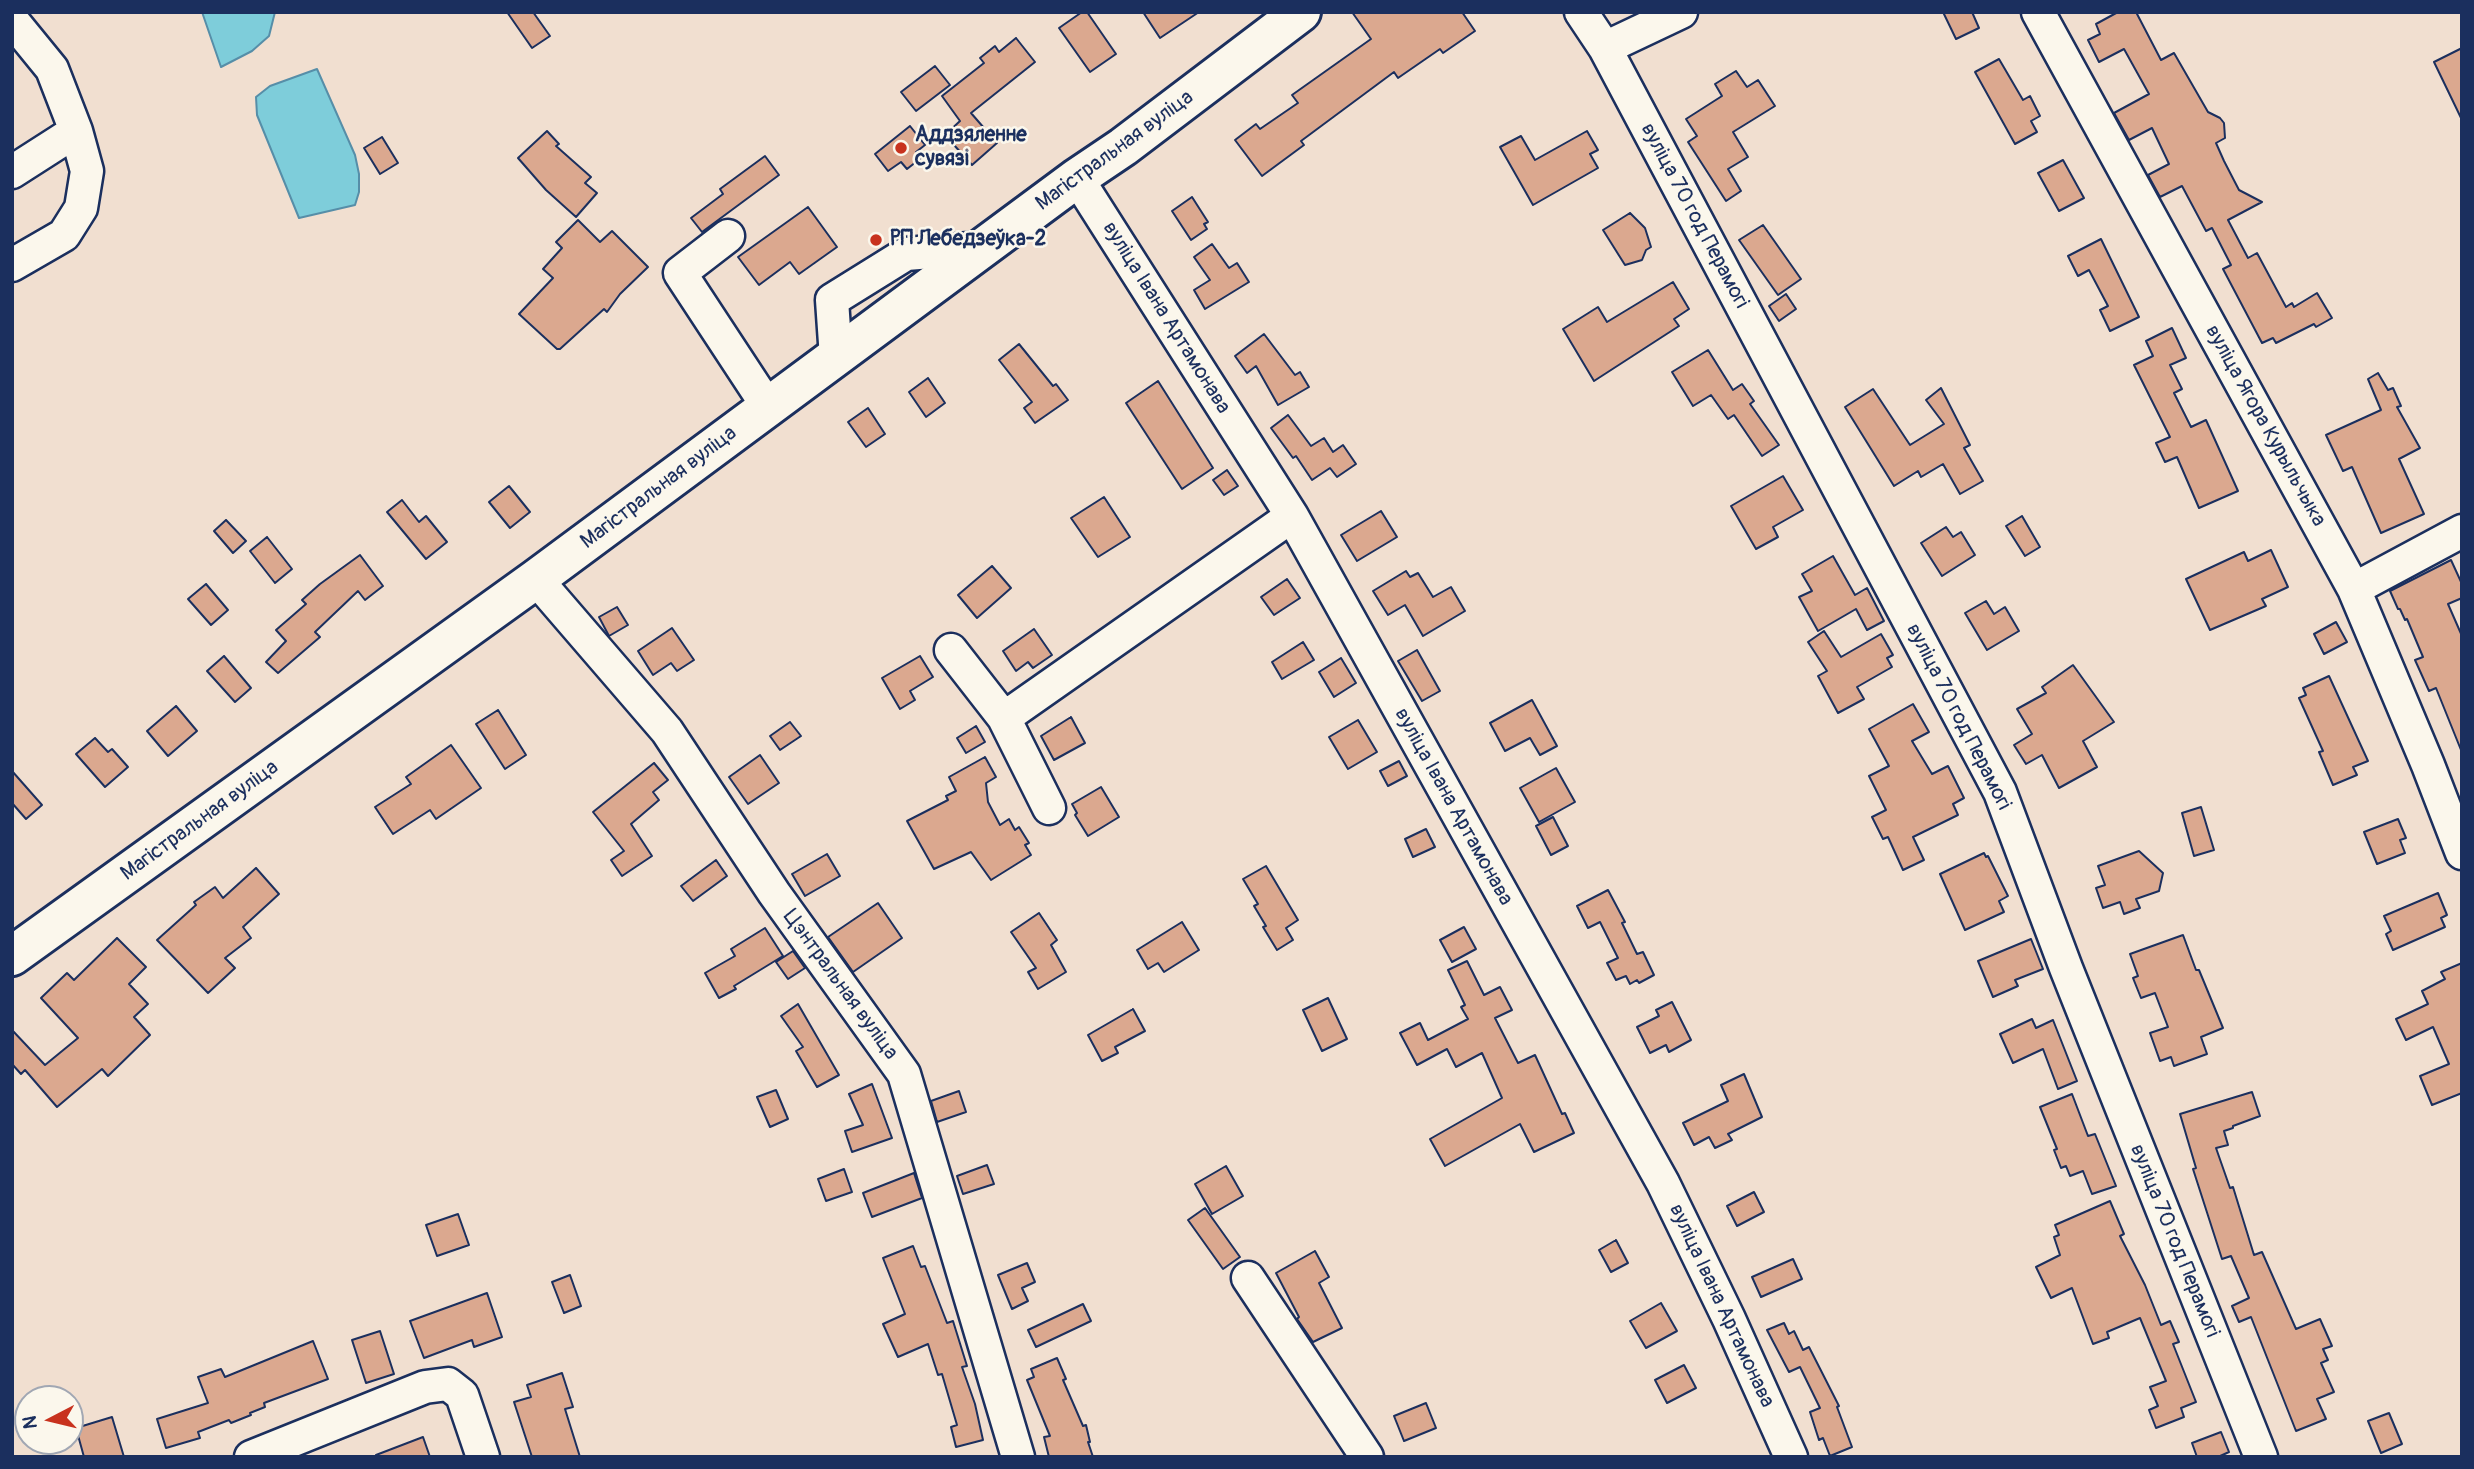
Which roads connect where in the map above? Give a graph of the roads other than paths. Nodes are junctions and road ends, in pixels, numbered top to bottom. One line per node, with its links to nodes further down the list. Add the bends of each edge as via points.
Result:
1 (1301, 12): 9 (main road, Магістральная вуліца)
2 (1581, 12): 6 (street, вуліца 70 год Перамогі)
3 (1681, 12): 6 (street)
4 (2038, 12): 16 (street, вуліца Ягора Курыльчыка)
5 (12, 20): 7 (street, via 52,69)
6 (1605, 48): 28 (street, вуліца 70 год Перамогі, via 2000,793)
7 (76, 131): 8 (street); 11 (street, via 87,171 81,208 64,234)
8 (14, 169)
9 (1077, 178): 12 (main road, Магістральная вуліца); 13 (street, вуліца Івана Артамонава)
10 (728, 236): 12 (street, via 680,273)
11 (12, 265)
12 (768, 407): 15 (main road, Магістральная вуліца)
13 (1292, 516): 18 (street); 27 (street, вуліца Івана Артамонава, via 1663,1183)
14 (2462, 531): 16 (street)
15 (536, 579): 21 (main road, Магістральная вуліца); 25 (street, Цэнтральная вуліца, via 667,731 774,893 904,1074)
16 (2354, 589): 20 (street, вуліца Ягора Курыльчыка)
17 (951, 650): 18 (street)
18 (1004, 718): 19 (street)
19 (1049, 808)
20 (2462, 853)
21 (12, 956)
22 (1248, 1278): 26 (street)
23 (251, 1457): 24 (street, via 425,1387 448,1384 462,1395)
24 (483, 1457)
25 (1018, 1457)
26 (1367, 1457)
27 (1791, 1457)
28 (2261, 1457)

